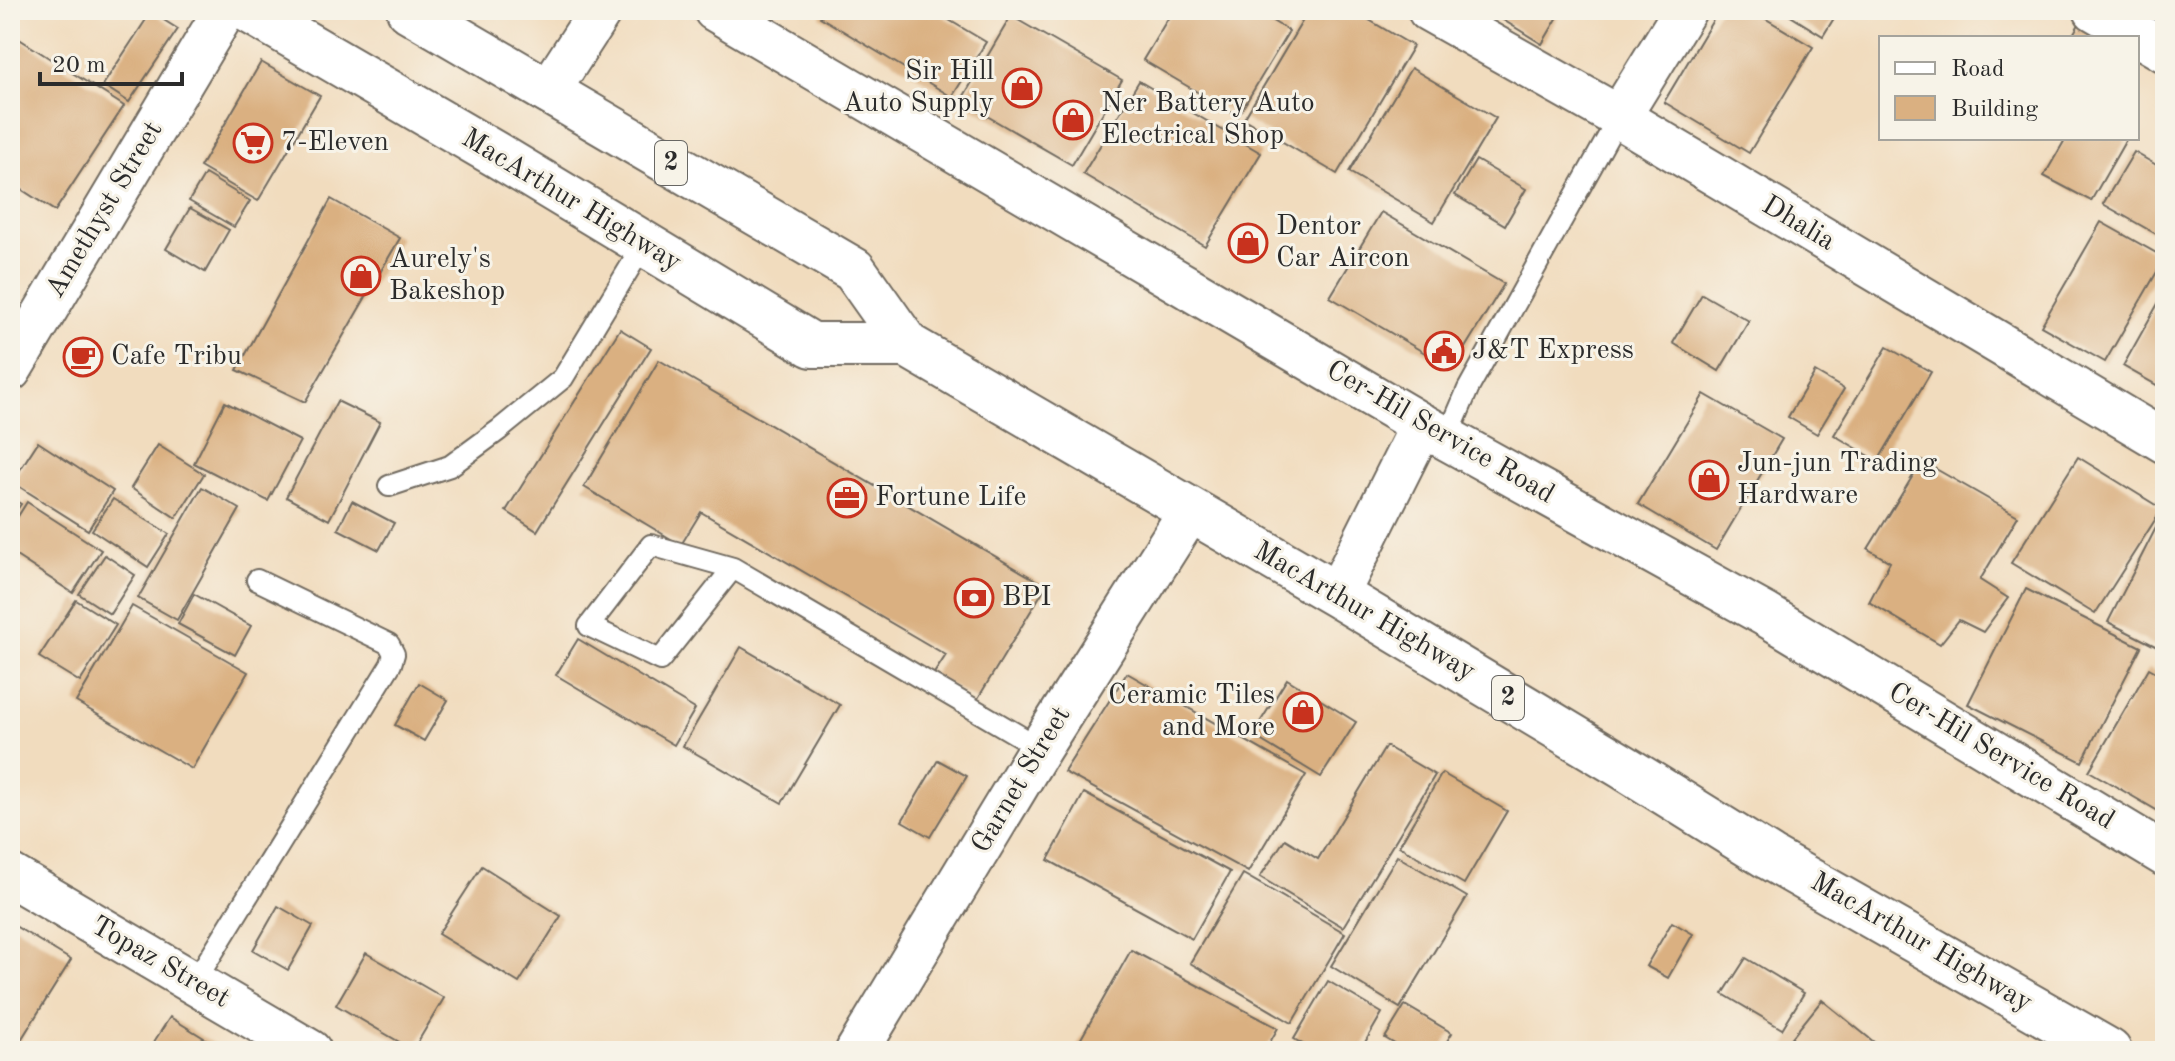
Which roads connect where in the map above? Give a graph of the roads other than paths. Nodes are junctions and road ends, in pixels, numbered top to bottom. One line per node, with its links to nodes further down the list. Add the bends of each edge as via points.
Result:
1 (225, 10): 14 (street, Amethyst Street)
2 (248, 10): 12 (highway, MacArthur Highway)
3 (409, 10): 10 (highway, MacArthur Highway / 2)
4 (601, 10): 10 (street)
5 (715, 10): 15 (street, Cer-Hil Service Road)
6 (1429, 10): 11 (street, Dhalia)
7 (1685, 10): 11 (street)
8 (2095, 10): 9 (street)
9 (2165, 51)
10 (548, 92): 13 (highway, MacArthur Highway / 2, via 854,270)
11 (1619, 117): 15 (lane, via 1468,389); 16 (street, Dhalia)
12 (644, 244): 13 (highway, MacArthur Highway, via 812,345); 17 (lane, via 563,378 450,466)
13 (907, 345): 18 (highway, MacArthur Highway / 2)
14 (10, 370)
15 (1435, 431): 21 (street); 23 (street, Cer-Hil Service Road, via 1766,615)
16 (2165, 442)
17 (389, 486)
18 (1190, 511): 21 (highway, MacArthur Highway / 2); 22 (street, Garnet Street)
19 (733, 568): 19 (lane, via 651,545 589,626 660,660); 22 (lane)
20 (257, 580): 25 (lane, via 389,644 394,654)
21 (1337, 595): 28 (highway, MacArthur Highway / 2, via 1770,858)
22 (1040, 748): 27 (street, Garnet Street)
23 (2165, 855)
24 (10, 875): 25 (street, Topaz Street)
25 (194, 983): 26 (street, Topaz Street)
26 (310, 1051)
27 (857, 1051)
28 (2109, 1051)

